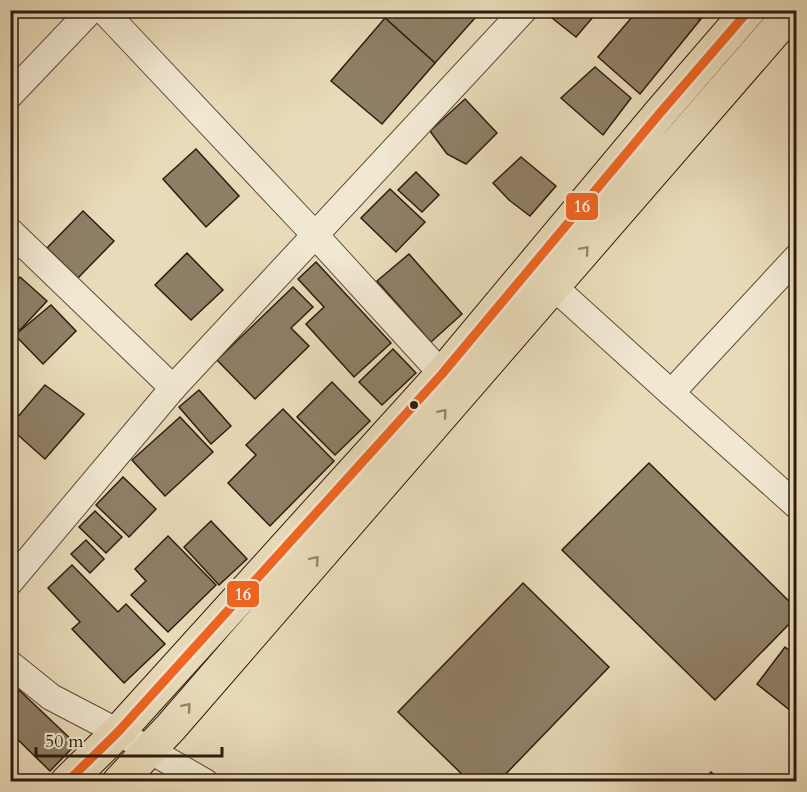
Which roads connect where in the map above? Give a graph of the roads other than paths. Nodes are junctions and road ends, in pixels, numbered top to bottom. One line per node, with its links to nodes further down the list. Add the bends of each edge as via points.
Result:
1 (91, 10): 6 (street)
2 (104, 10): 8 (street)
3 (524, 10): 8 (street)
4 (749, 10): 11 (main road)
5 (793, 10): 10 (main road, one-way to 5)
6 (10, 95)
7 (10, 231): 12 (street)
8 (316, 236): 11 (street); 12 (street)
9 (796, 258): 13 (street)
10 (554, 287): 13 (street); 18 (main road, one-way to 10)
11 (442, 374): 17 (main road)
12 (173, 388): 15 (street)
13 (670, 393): 14 (street)
14 (796, 505)
15 (10, 582)
16 (10, 664): 17 (street, via 51,697)
17 (118, 732): 18 (street); 19 (main road)
18 (149, 750): 20 (main road); 21 (street)
19 (67, 782)
20 (119, 782)
21 (205, 782)

